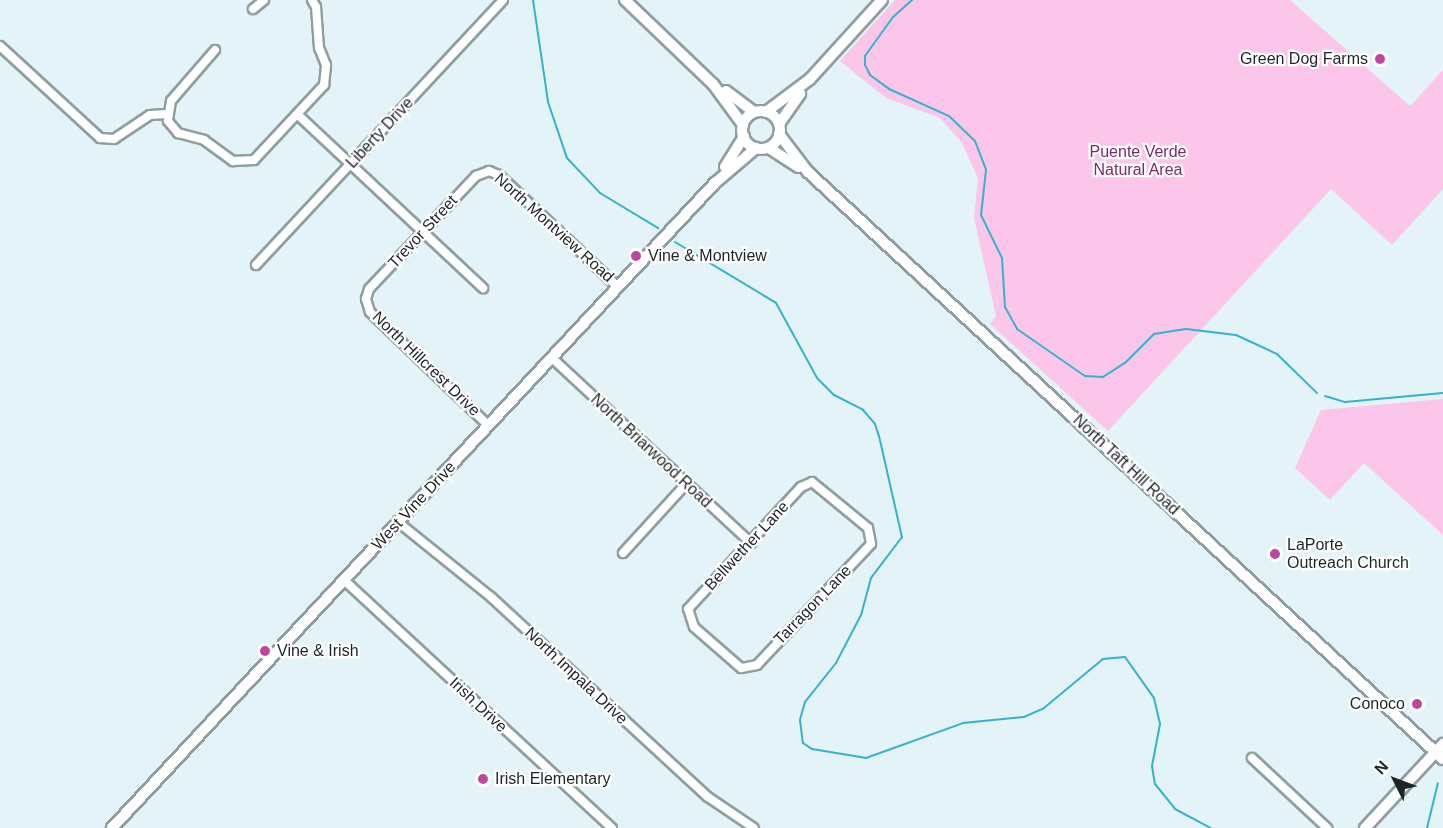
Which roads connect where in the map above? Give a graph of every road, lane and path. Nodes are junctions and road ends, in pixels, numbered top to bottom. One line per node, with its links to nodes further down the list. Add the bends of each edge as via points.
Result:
1 (264, 0): 6 (street)
2 (503, 0): 20 (street, Liberty Drive)
3 (625, 0): 10 (street)
4 (882, 0): 9 (street)
5 (313, 1): 14 (street, via 326,72 324,85)
6 (253, 9)
7 (0, 46): 13 (street, via 100,138 114,139 150,116)
8 (215, 51): 13 (street, via 171,101)
9 (810, 79): 12 (street); 16 (street)
10 (713, 84): 11 (street); 15 (street)
11 (754, 112): 12 (street); 15 (street)
12 (766, 112): 16 (street)
13 (167, 114): 14 (street, via 178,134 201,138 225,157 244,162 261,154)
14 (297, 114): 20 (street)
15 (743, 126): 17 (street)
16 (779, 129): 19 (street); 22 (street, North Taft Hill Road)
17 (744, 137): 18 (street); 23 (street, West Vine Drive)
18 (756, 148): 19 (street); 23 (street, West Vine Drive)
19 (769, 148): 22 (street, North Taft Hill Road)
20 (352, 163): 24 (street); 25 (street, Liberty Drive)
21 (489, 171): 24 (street, Trevor Street, via 476,176); 26 (street, North Montview Road, via 499,175)
22 (808, 172): 38 (street, North Taft Hill Road)
23 (715, 183): 26 (street, West Vine Drive)
24 (423, 232): 27 (street); 28 (street, Trevor Street, via 369,289)
25 (256, 265)
26 (618, 287): 29 (street, West Vine Drive)
27 (483, 288)
28 (366, 302): 30 (street, North Hillcrest Drive, via 370,312)
29 (552, 358): 30 (street, West Vine Drive); 32 (street, North Briarwood Road)
30 (489, 426): 33 (street, West Vine Drive)
31 (812, 482): 34 (street, Bellwether Lane, via 801,487); 37 (street, Tarragon Lane, via 872,536 871,544 757,665 748,669 734,664 694,627)
32 (686, 484): 34 (street, North Briarwood Road); 35 (street)
33 (399, 522): 36 (street, West Vine Drive); 40 (street, North Impala Drive, via 490,597)
34 (751, 543): 37 (street, Bellwether Lane, via 692,602)
35 (623, 553)
36 (344, 580): 41 (street, West Vine Drive); 42 (street, Irish Drive)
37 (687, 615)
38 (1440, 752): 45 (street)
39 (1252, 758): 44 (street)
40 (742, 825): 43 (street, North Impala Drive)
41 (112, 828)
42 (612, 828)
43 (754, 828)
44 (1327, 828)
45 (1365, 828)

